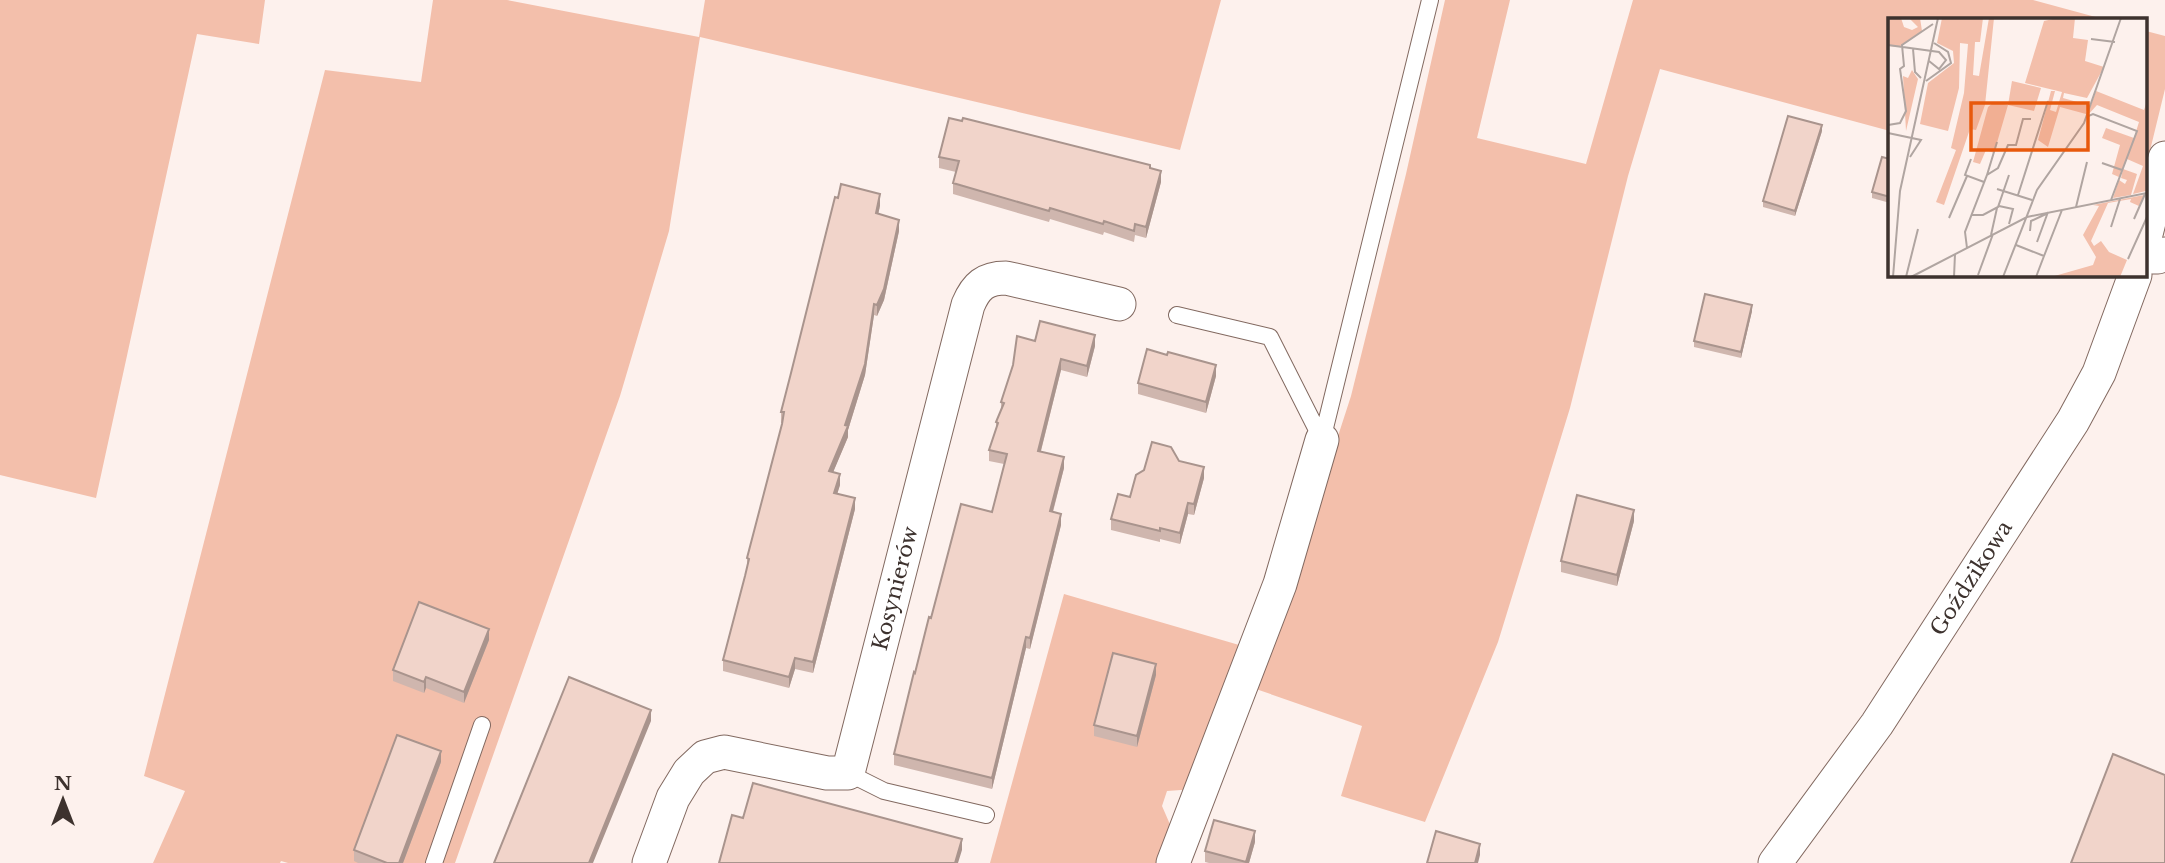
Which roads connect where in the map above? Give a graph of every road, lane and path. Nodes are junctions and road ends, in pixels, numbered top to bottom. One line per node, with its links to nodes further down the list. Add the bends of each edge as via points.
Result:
1 (1430, 0): 9 (lane)
2 (2165, 158): 3 (street)
3 (2148, 226)
4 (2165, 254): 5 (street)
5 (2148, 257)
6 (2135, 276): 16 (street, Goździkowa, via 2099,373 2073,421 1877,724)
7 (1119, 304): 11 (street, Kosynierów, via 1006,278 979,284 974,291)
8 (1177, 315): 9 (lane, via 1270,337)
9 (1322, 440): 15 (street, via 1280,584)
10 (482, 725): 13 (lane)
11 (848, 774): 12 (lane, via 884,791); 14 (street, via 724,752 705,757 673,798)
12 (986, 815)
13 (434, 863)
14 (649, 863)
15 (1173, 863)
16 (1775, 863)

